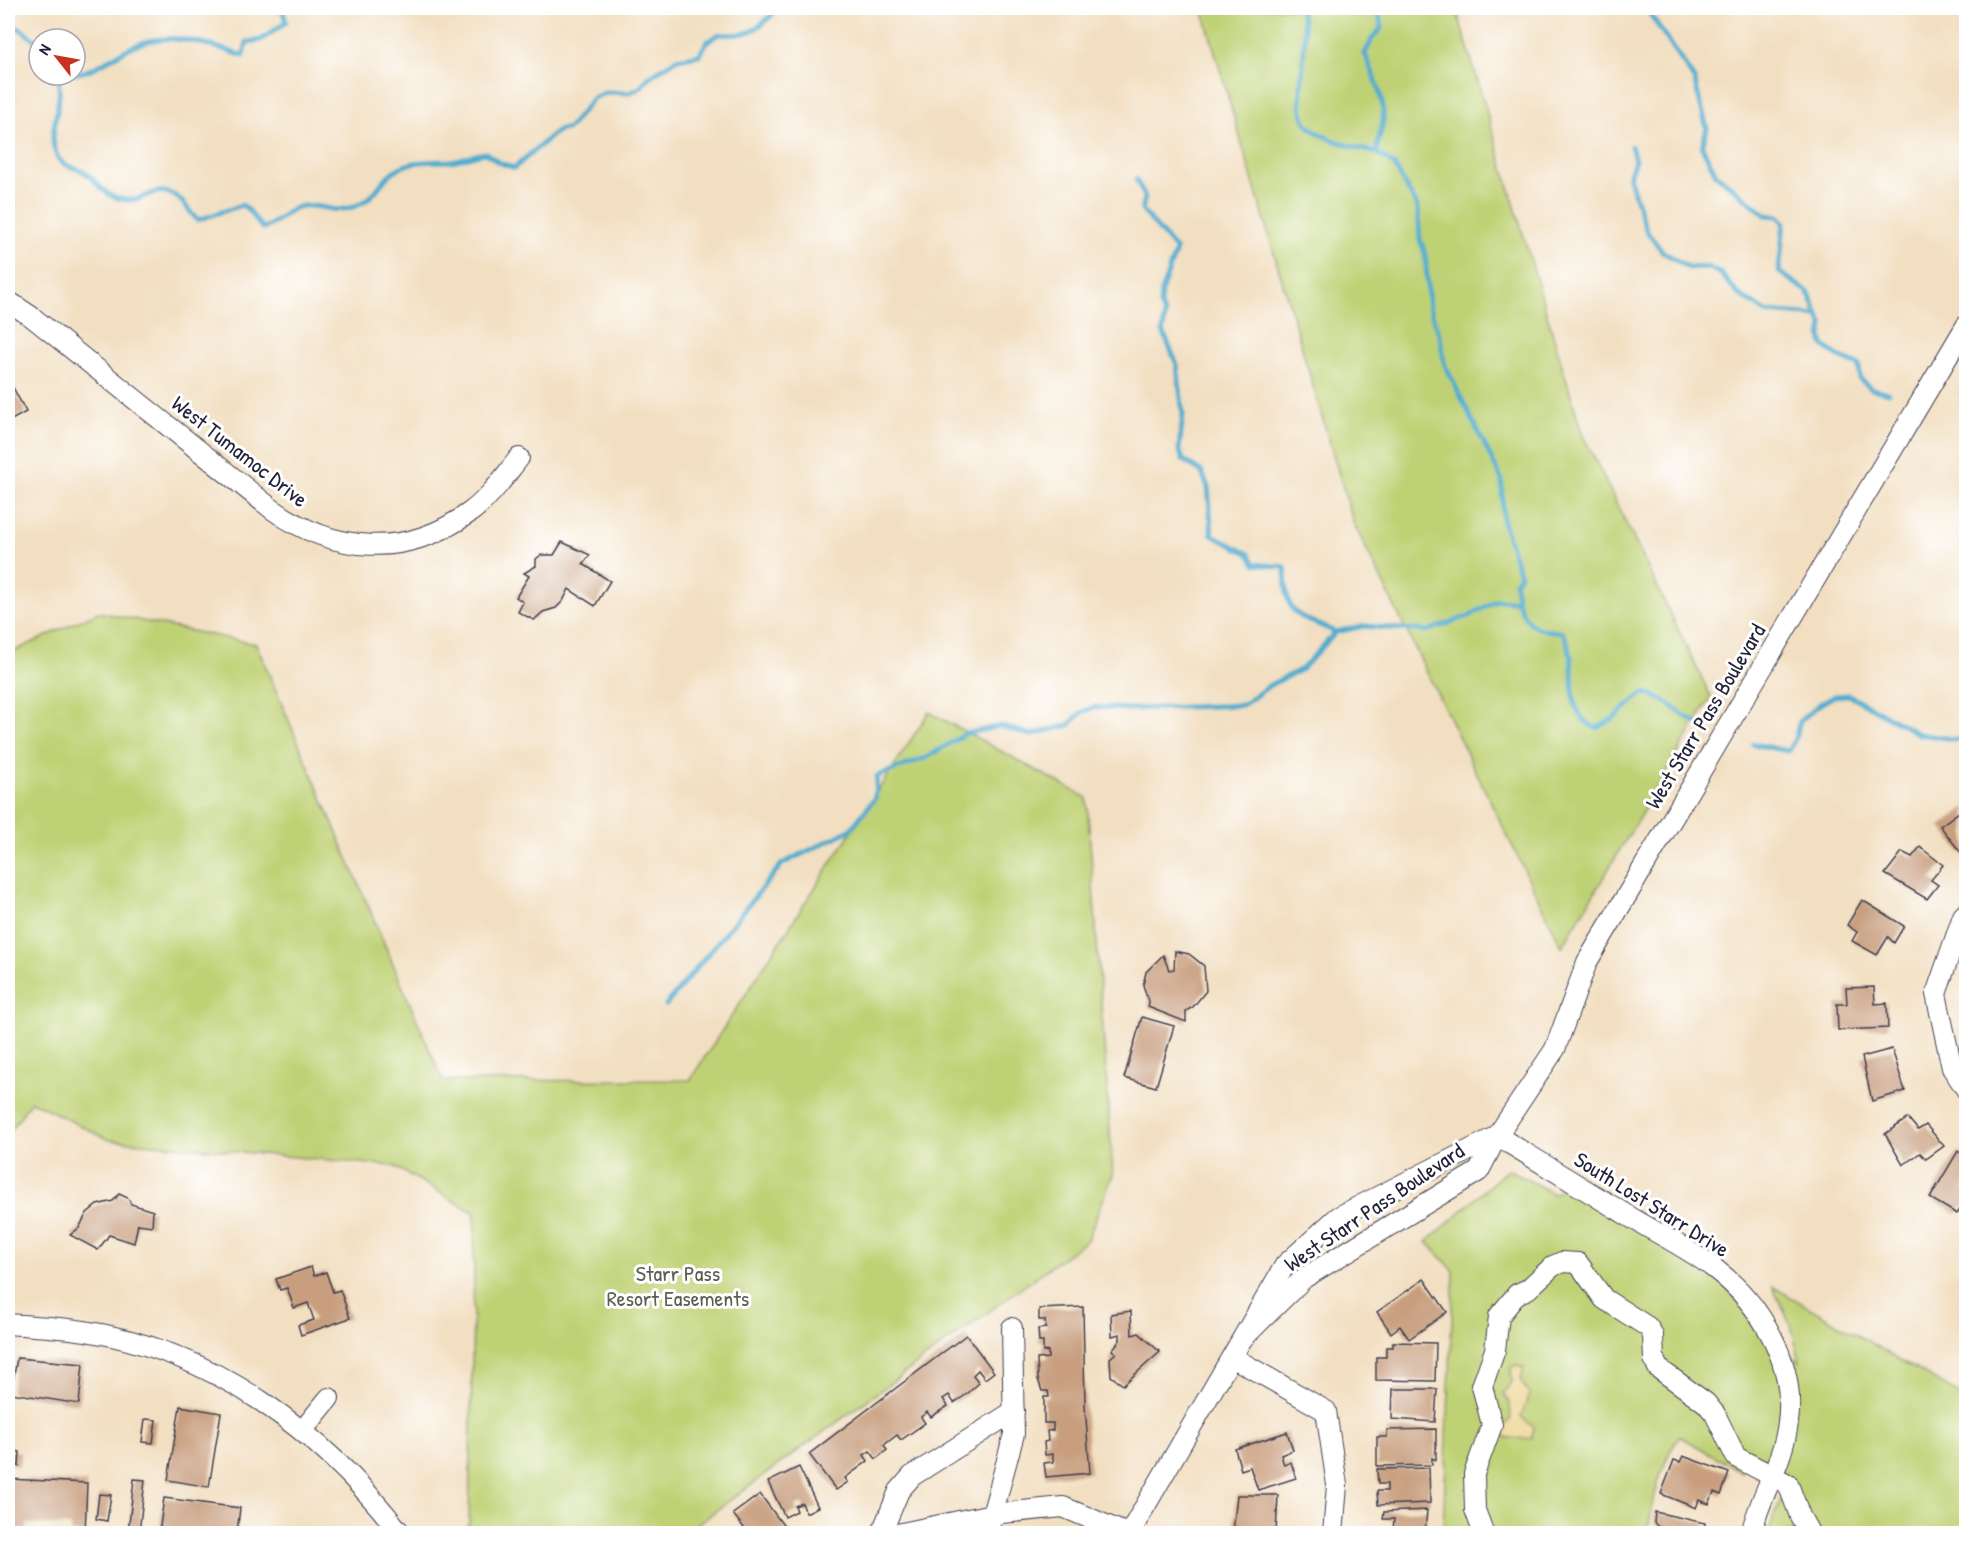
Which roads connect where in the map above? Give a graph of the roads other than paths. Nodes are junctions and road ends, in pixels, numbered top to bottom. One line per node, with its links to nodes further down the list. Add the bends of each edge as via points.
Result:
1 (8, 301): 3 (street, West Tumamoc Drive, via 287,519 318,536 338,542 382,545 425,536 470,513)
2 (1966, 326): 6 (street, West Starr Pass Boulevard, via 1587,962 1555,1049)
3 (519, 458)
4 (1966, 913): 5 (street, via 1936,994 1952,1068)
5 (1966, 1089)
6 (1497, 1136): 9 (street, West Starr Pass Boulevard, via 1479,1170 1304,1278); 9 (street, West Starr Pass Boulevard, via 1338,1217 1285,1265); 14 (street, South Lost Starr Drive, via 1712,1267 1756,1310 1777,1346 1788,1383 1788,1422)
7 (8, 1324): 13 (street, via 86,1331 154,1348 233,1384)
8 (1012, 1328): 12 (street)
9 (1244, 1337): 10 (street, West Starr Pass Boulevard)
10 (1232, 1357): 20 (street, West Starr Pass Boulevard); 21 (street, via 1326,1412 1336,1485)
11 (328, 1398): 13 (street)
12 (1014, 1411): 15 (street, via 1014,1434); 17 (street, via 912,1476 899,1491)
13 (303, 1430): 16 (street, via 343,1466)
14 (1773, 1476): 22 (street, via 1736,1457 1706,1403 1658,1368 1648,1327 1604,1299 1578,1263 1562,1262 1517,1294 1499,1316 1495,1350 1482,1386 1492,1425 1474,1474 1475,1510); 23 (street, South Lost Starr Drive); 24 (street, via 1788,1484)
15 (992, 1514): 18 (street); 19 (street); 20 (street, via 1063,1507)
16 (401, 1533)
17 (881, 1533)
18 (897, 1533)
19 (987, 1533)
20 (1128, 1533)
21 (1333, 1533)
22 (1485, 1533)
23 (1751, 1533)
24 (1810, 1533)

